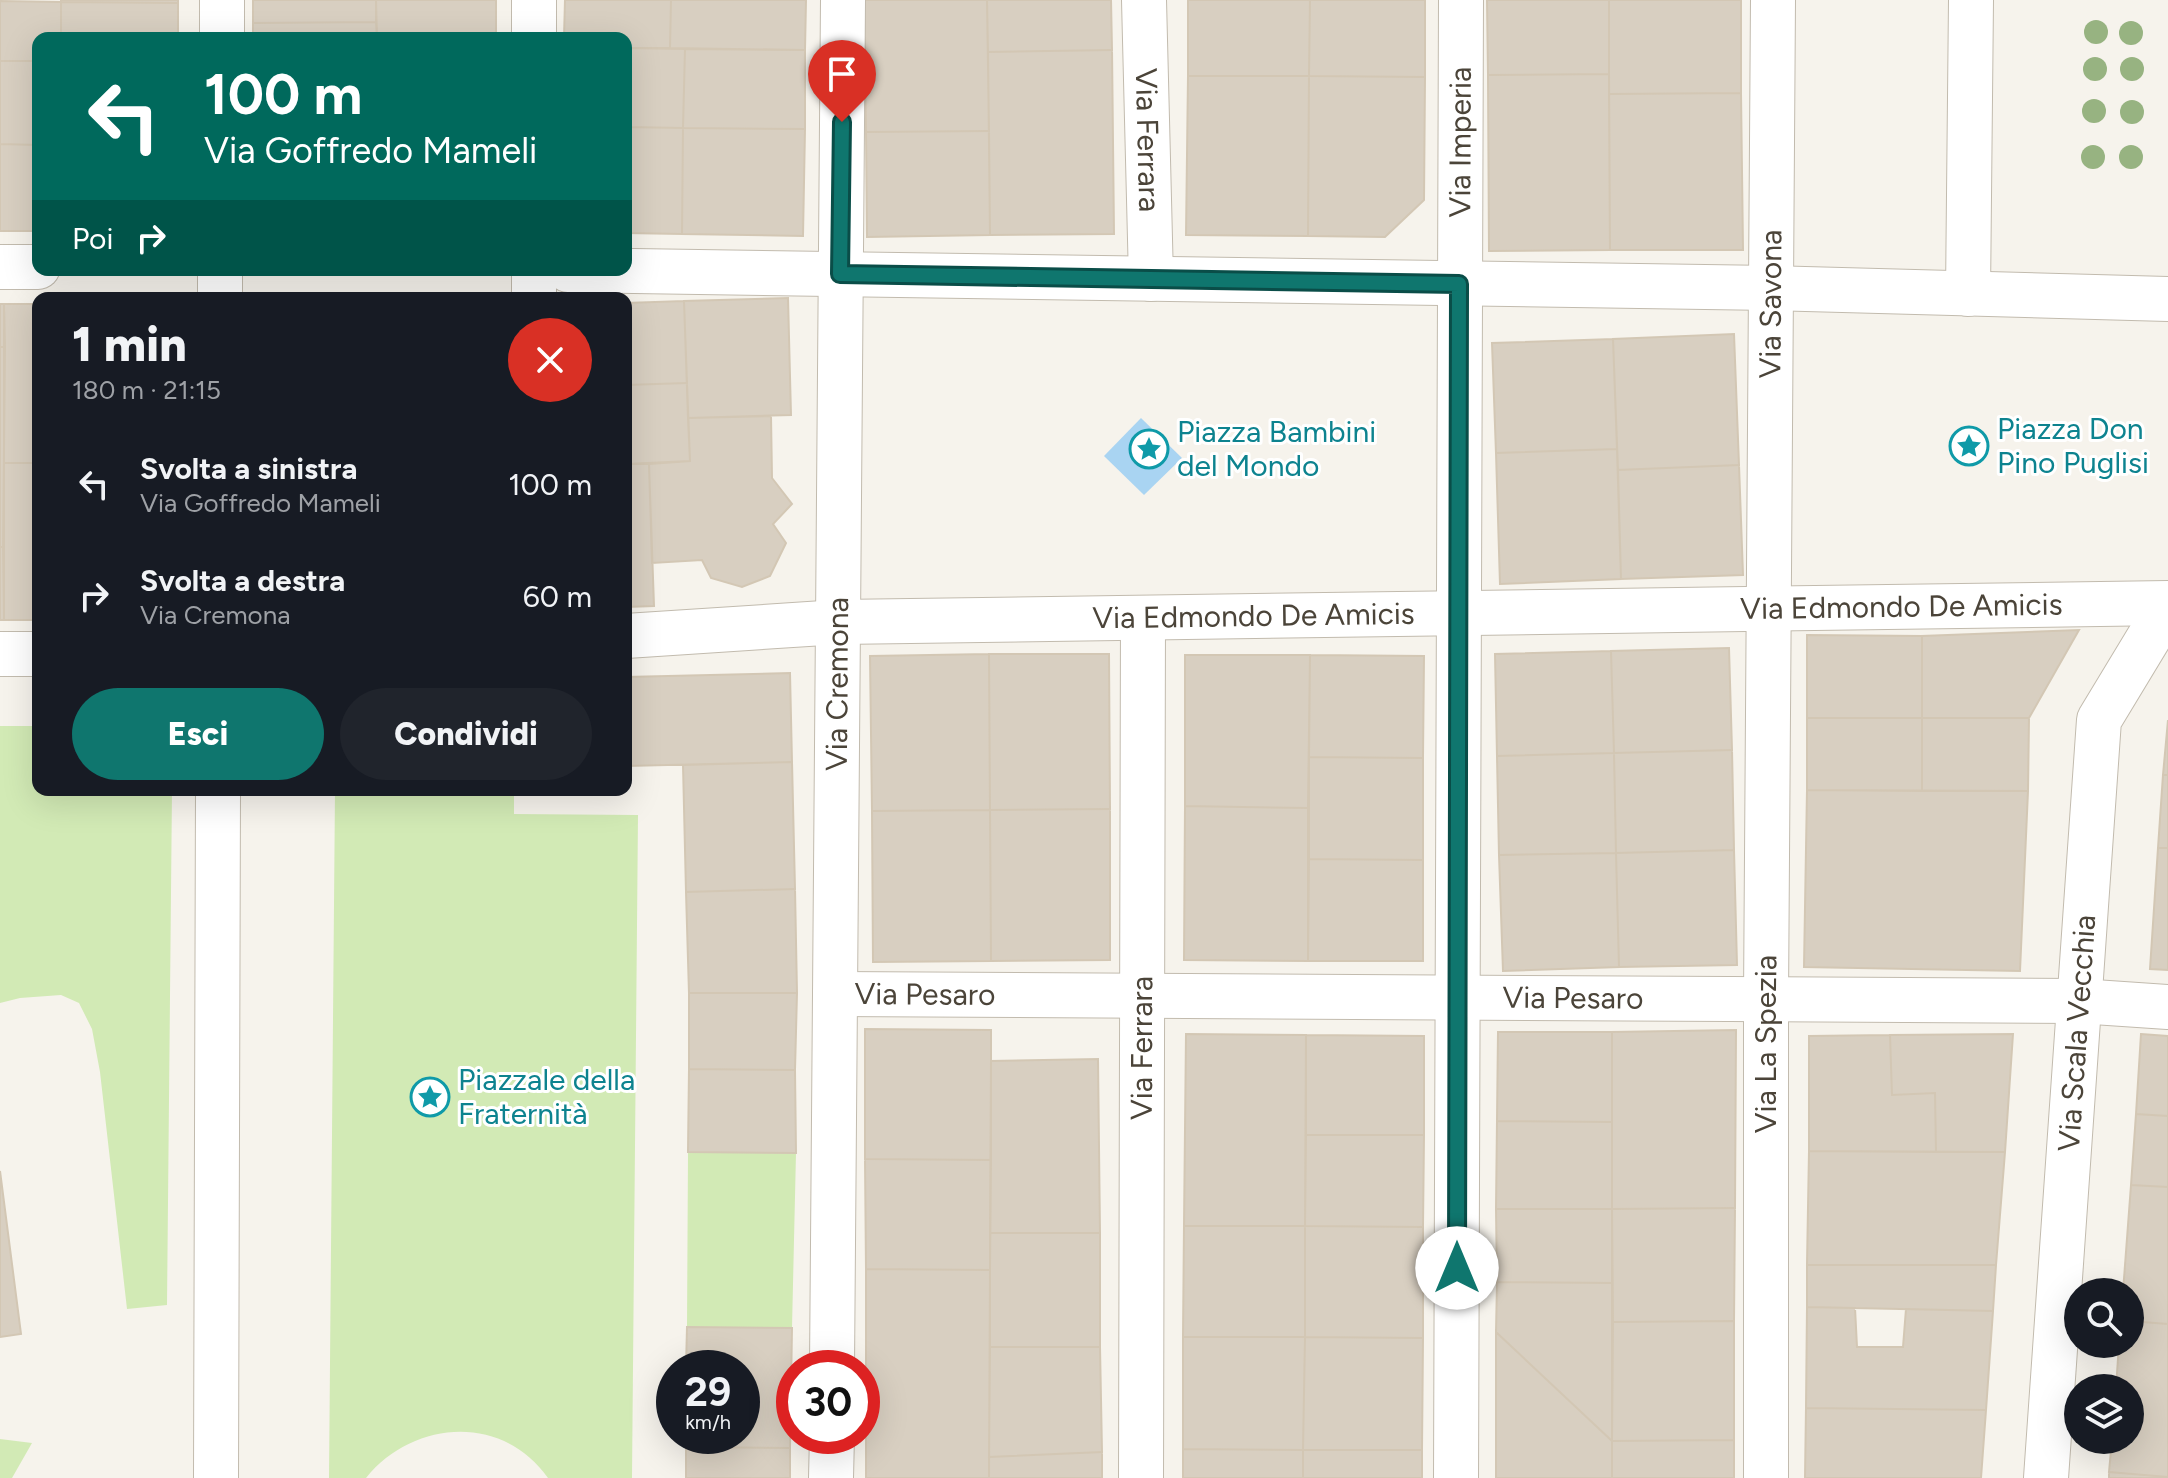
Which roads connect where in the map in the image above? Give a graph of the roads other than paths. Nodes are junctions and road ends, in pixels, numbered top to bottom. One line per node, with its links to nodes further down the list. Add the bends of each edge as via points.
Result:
1 (222, 0): 8 (street)
2 (534, 0): 9 (street)
3 (843, 0): 13 (street, Via Cremona)
4 (1144, 0): 14 (street, Via Ferrara)
5 (1461, 0): 15 (street, Via Imperia)
6 (1773, 0): 16 (street, Via Savona)
7 (1971, 0): 17 (street)
8 (222, 32)
9 (534, 32)
10 (0, 267): 11 (street)
11 (32, 267)
12 (632, 271): 13 (street)
13 (840, 274): 14 (street); 23 (street, Via Cremona)
14 (1151, 279): 15 (street)
15 (1459, 284): 16 (street); 21 (street, Via Imperia)
16 (1771, 288): 17 (street); 20 (street, Via Savona)
17 (1968, 294): 18 (street)
18 (2168, 299)
19 (2168, 604): 20 (street, Via Edmondo De Amicis); 32 (street, Via Scala Vecchia, via 2099,720)
20 (1769, 608): 21 (street, Via Edmondo De Amicis); 31 (street, Via La Spezia)
21 (1457, 614): 22 (street, Via Edmondo De Amicis); 30 (street, Via Imperia)
22 (1143, 618): 23 (street, Via Edmondo De Amicis); 29 (street, Via Ferrara)
23 (839, 622): 24 (street, Via Edmondo De Amicis); 28 (street, Via Cremona)
24 (632, 636)
25 (0, 654): 26 (street)
26 (32, 654)
27 (218, 796): 36 (street)
28 (835, 994): 29 (street, Via Pesaro); 34 (street, Via Cremona)
29 (1143, 996): 30 (street, Via Pesaro); 38 (street, Via Ferrara)
30 (1457, 997): 31 (street, Via Pesaro); 39 (street, Via Imperia)
31 (1766, 999): 32 (street, Via Pesaro); 40 (street, Via La Spezia)
32 (2079, 1001): 33 (street, Via Pesaro); 41 (street, Via Scala Vecchia)
33 (2168, 1007)
34 (832, 1350)
35 (832, 1454): 37 (street)
36 (216, 1478)
37 (831, 1478)
38 (1141, 1478)
39 (1456, 1478)
40 (1766, 1478)
41 (2046, 1478)

